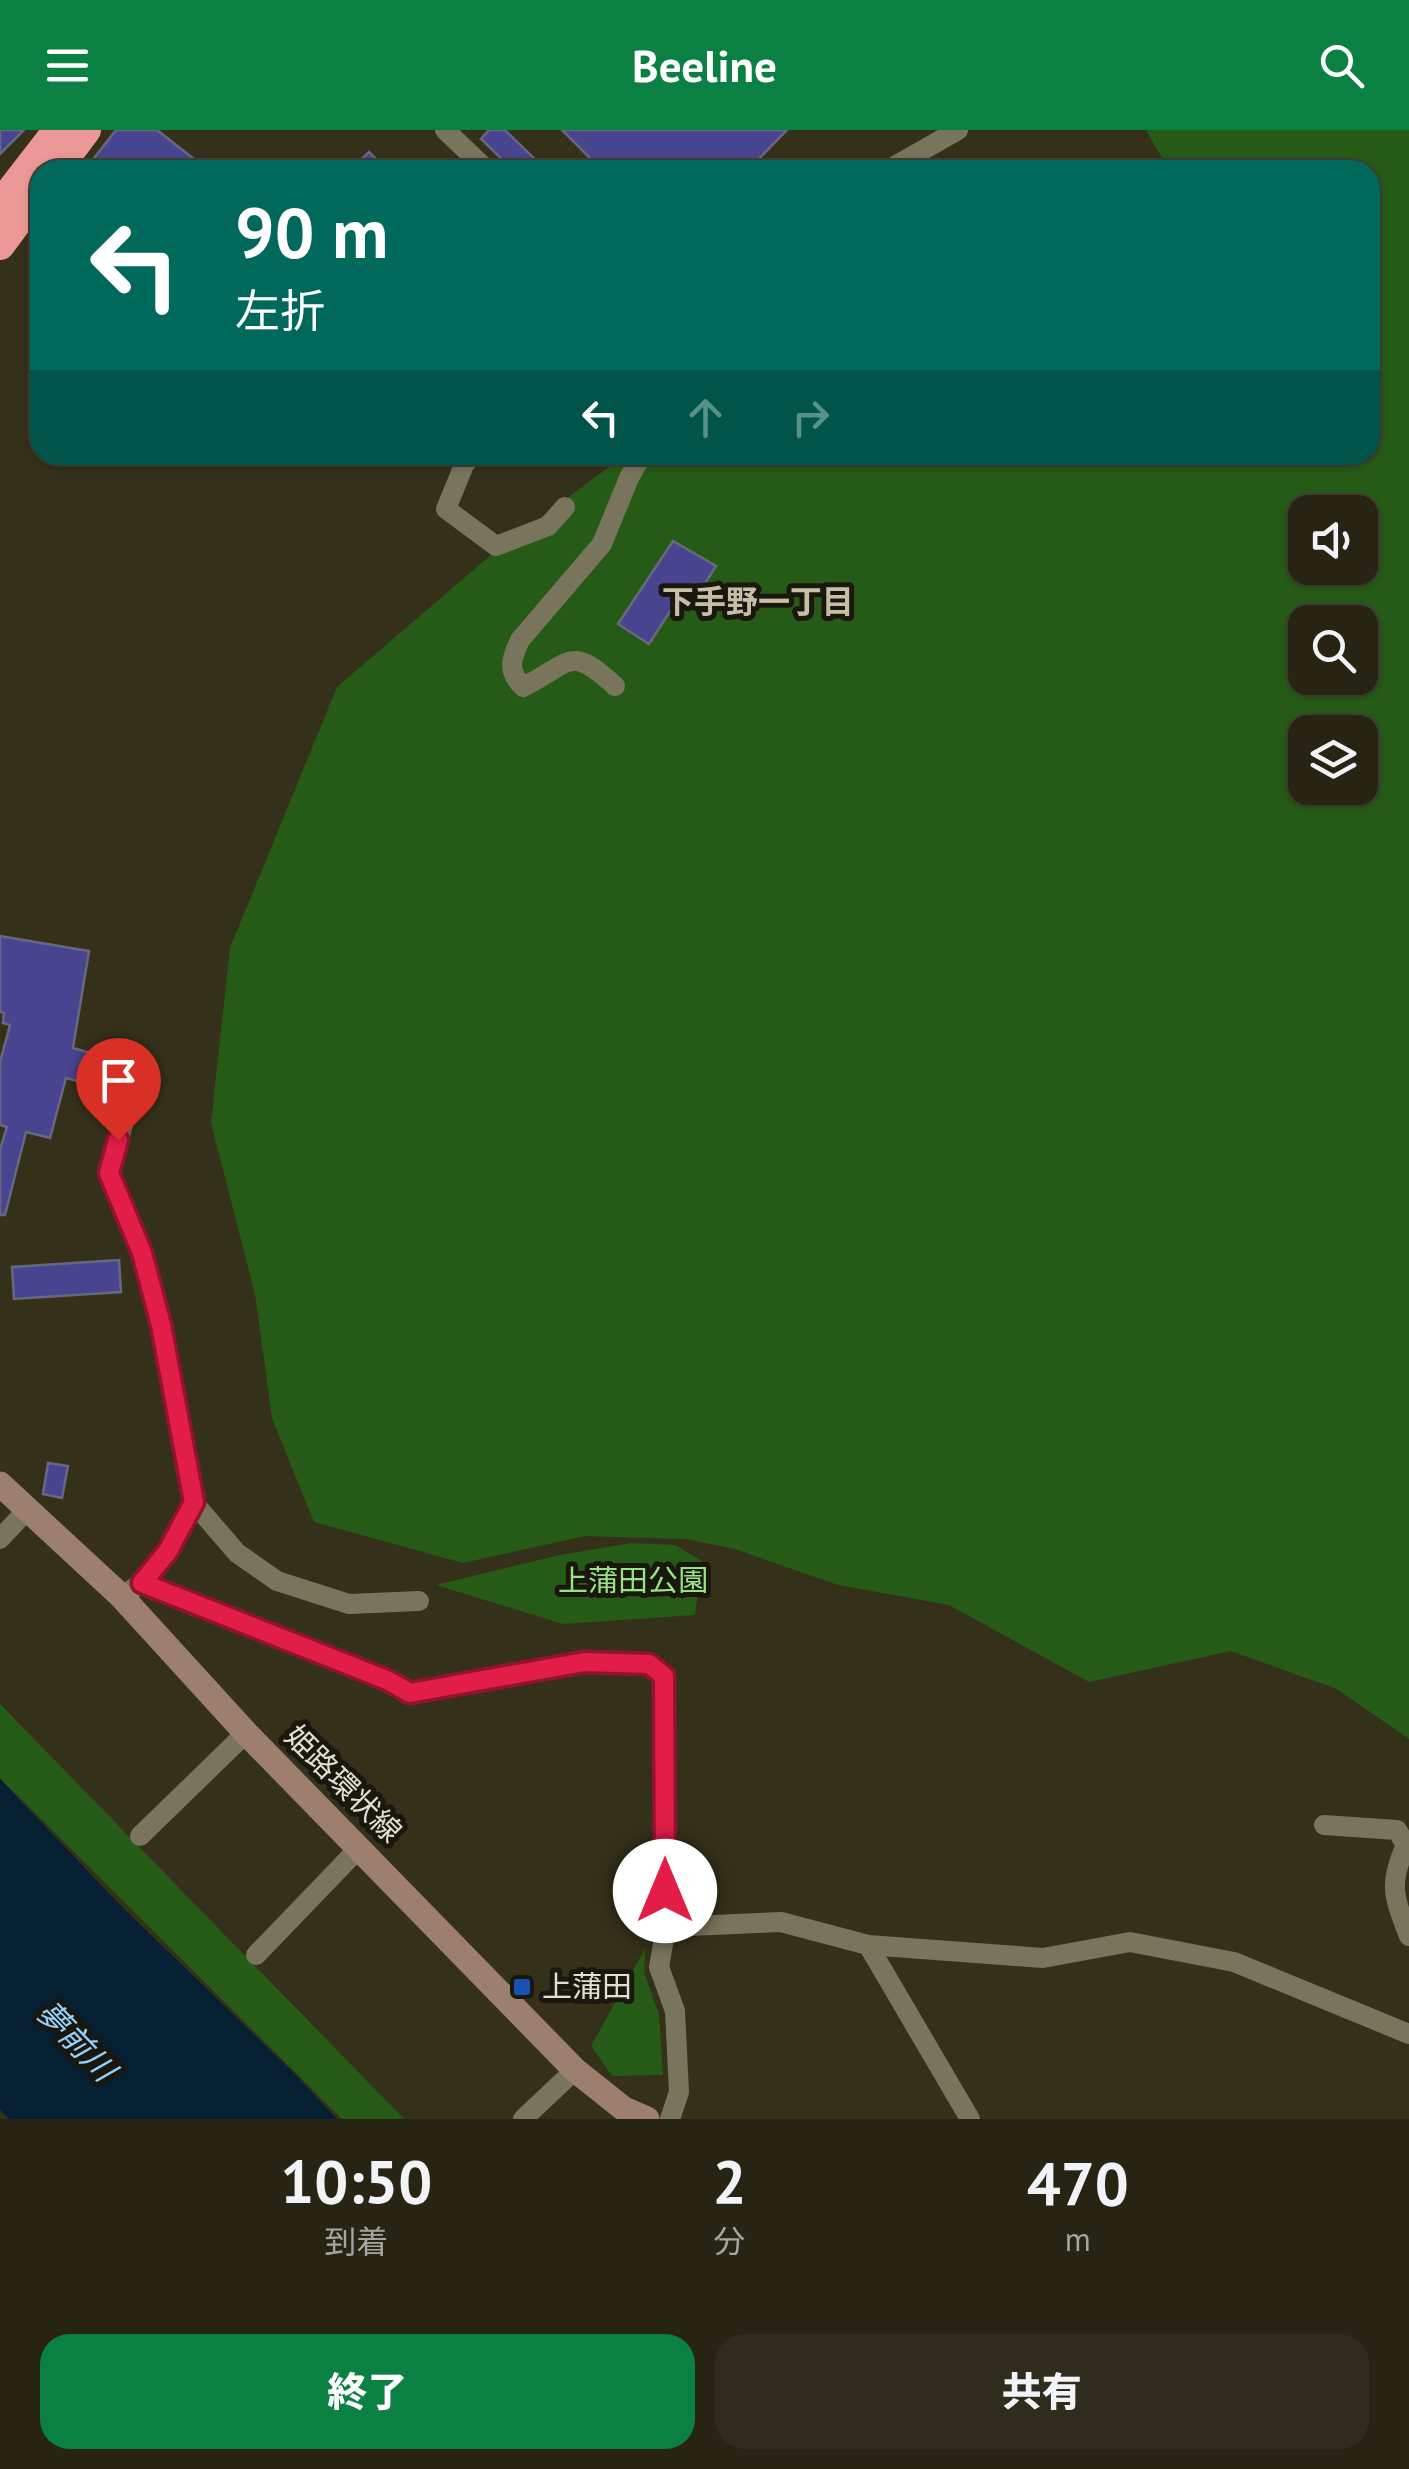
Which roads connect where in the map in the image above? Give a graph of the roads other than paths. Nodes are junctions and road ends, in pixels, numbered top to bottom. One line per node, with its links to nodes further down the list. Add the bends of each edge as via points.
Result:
1 (86, 130): 6 (highway)
2 (445, 130): 7 (street)
3 (958, 130): 8 (street)
4 (56, 131): 5 (highway)
5 (34, 160)
6 (64, 160)
7 (476, 160)
8 (906, 160)
9 (30, 165): 11 (highway)
10 (30, 204): 12 (highway)
11 (0, 205)
12 (0, 245)
13 (464, 465): 15 (street, via 446,509 496,546 548,526)
14 (636, 465): 16 (street, via 602,544 510,659 523,686 574,659 588,661)
15 (565, 507)
16 (615, 686)
17 (125, 1118): 19 (street, via 109,1173 142,1253 161,1325)
18 (0, 1484): 20 (main road, 姫路環状線)
19 (194, 1502): 22 (street, via 168,1551); 23 (street, via 237,1553 277,1581 349,1604)
20 (27, 1510): 21 (street); 22 (main road, 姫路環状線)
21 (0, 1539)
22 (131, 1589): 24 (main road, 姫路環状線); 29 (street, via 410,1693 584,1662 649,1664 664,1676)
23 (419, 1601)
24 (246, 1733): 26 (street); 28 (main road, 姫路環状線)
25 (1324, 1825): 27 (street, via 1397,1830)
26 (140, 1836)
27 (1407, 1846): 30 (street, via 1395,1869 1393,1894)
28 (360, 1847): 32 (street); 34 (main road, 姫路環状線)
29 (666, 1927): 31 (street, via 781,1922); 37 (street, via 659,1967 675,2012 679,2092)
30 (1409, 1936)
31 (868, 1945): 33 (street, via 1043,1958 1130,1942 1234,1962); 38 (street)
32 (256, 1956)
33 (1409, 2034)
34 (574, 2070): 35 (street); 36 (main road, 姫路環状線)
35 (523, 2119)
36 (647, 2119)
37 (670, 2119)
38 (970, 2119)

